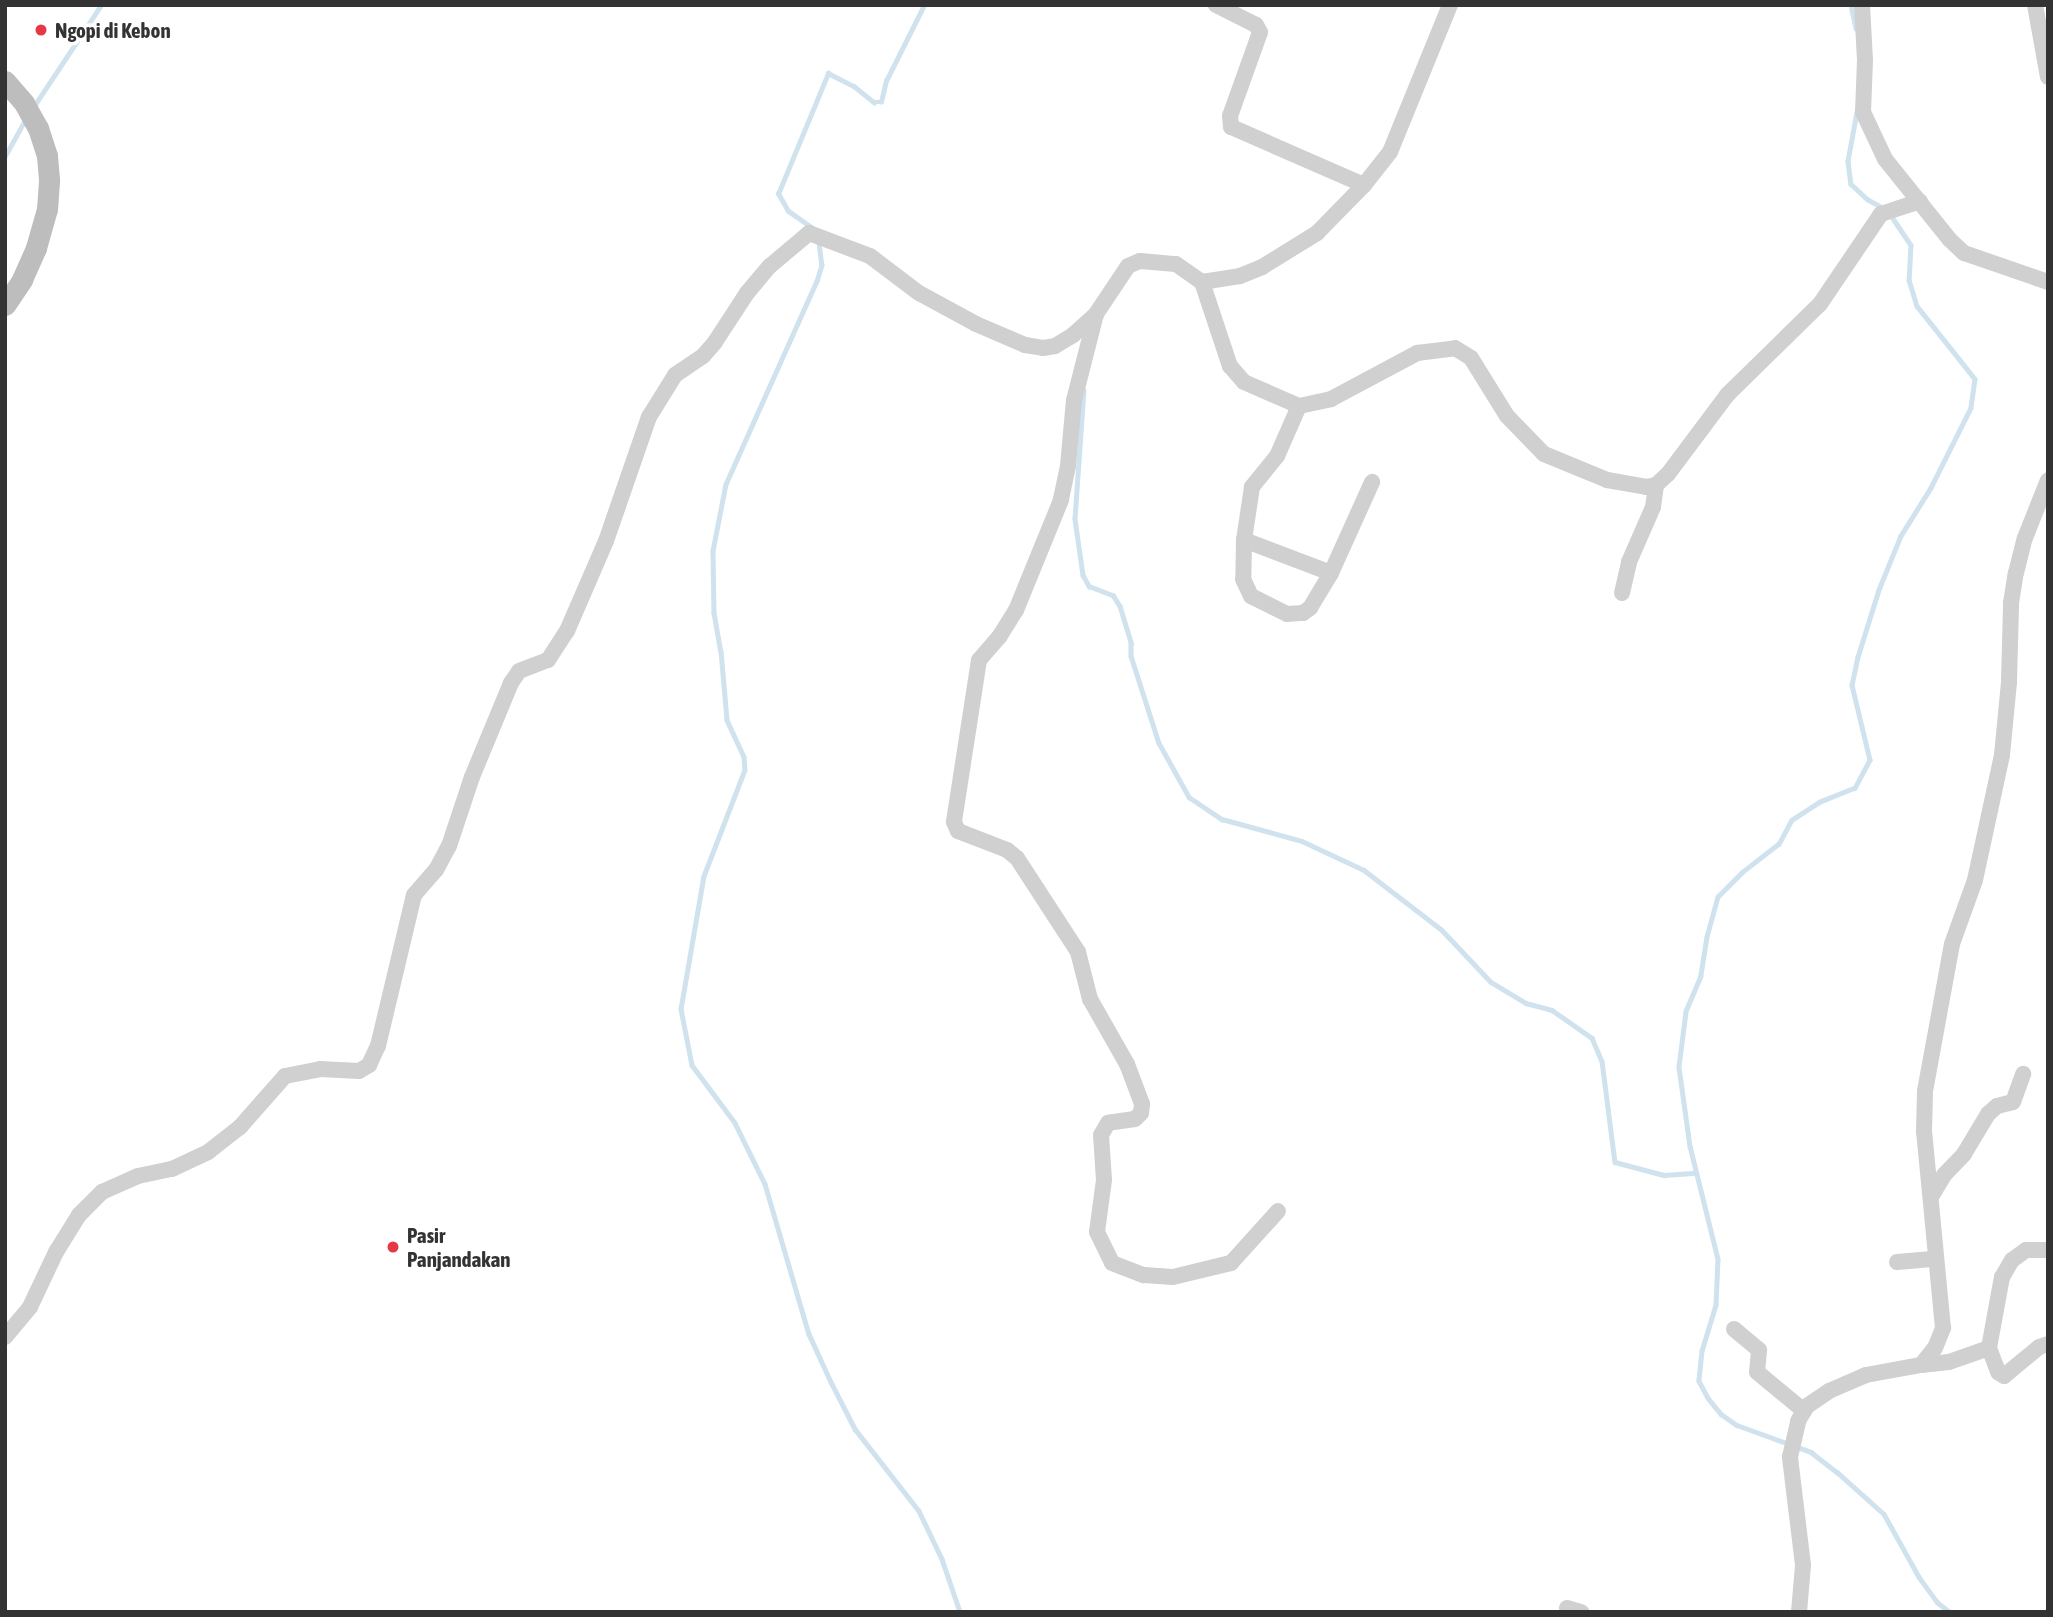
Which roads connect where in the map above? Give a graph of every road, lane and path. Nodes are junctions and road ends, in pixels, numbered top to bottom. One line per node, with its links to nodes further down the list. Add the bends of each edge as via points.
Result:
1 (1216, 5): 7 (street, via 1256,25 1260,32 1230,116 1231,127)
2 (1450, 5): 7 (street, via 1390,152)
3 (1862, 5): 8 (street, via 1863,112 1885,159)
4 (2035, 5): 5 (street)
5 (2048, 77)
6 (5, 80): 11 (street, via 38,128 49,181 36,248)
7 (1364, 185): 9 (street, via 1317,233 1262,267)
8 (1920, 201): 10 (street, via 1964,253); 16 (street, via 1888,210 1820,304 1727,395)
9 (1202, 282): 12 (street, via 1176,264 1140,261 1128,266); 13 (street, via 1230,366 1261,392)
10 (2048, 282)
11 (5, 305)
12 (1096, 314): 22 (street, via 1074,400 1061,500 1016,610 979,660 954,822 958,831 1017,858 1078,952 1090,999 1127,1064 1142,1104 1135,1119 1108,1123 1101,1135 1104,1180 1097,1232 1112,1264 1144,1275 1173,1277 1231,1263); 27 (street, via 1055,346 1034,347 941,306 870,256 828,238 809,233 770,266 703,356 675,376 649,417 606,541 567,631 548,660 519,671 511,684 449,846 409,906 401,958 369,1065 359,1071 320,1069 285,1076 240,1127 208,1152 102,1192 79,1215 30,1307)
13 (1299, 406): 16 (street, via 1331,399 1418,353 1455,348 1471,358 1507,416 1544,454 1607,480 1631,486); 17 (street, via 1277,456 1254,481)
14 (2048, 481): 21 (street, via 2016,573 2002,755 1975,880 1952,944 1930,1056 1924,1132)
15 (1372, 482): 18 (street)
16 (1656, 485): 19 (street, via 1654,507 1629,562)
17 (1244, 540): 18 (street); 18 (street, via 1246,587 1259,603 1287,614 1310,608)
18 (1331, 573)
19 (1622, 593)
20 (2023, 1074): 21 (street, via 2013,1102 1988,1114)
21 (1931, 1197): 24 (street)
22 (1279, 1211)
23 (2048, 1250): 29 (street, via 2026,1250 2012,1260 2002,1277)
24 (1935, 1259): 25 (street); 30 (street, via 1945,1320 1935,1348)
25 (1897, 1262)
26 (1734, 1329): 31 (street, via 1759,1350 1757,1372)
27 (5, 1337)
28 (2048, 1344): 29 (street, via 2004,1376)
29 (1989, 1348): 30 (street, via 1950,1362)
30 (1921, 1365): 31 (street, via 1866,1375 1829,1391)
31 (1804, 1411): 32 (street, via 1790,1457 1803,1565)
32 (1799, 1604)

